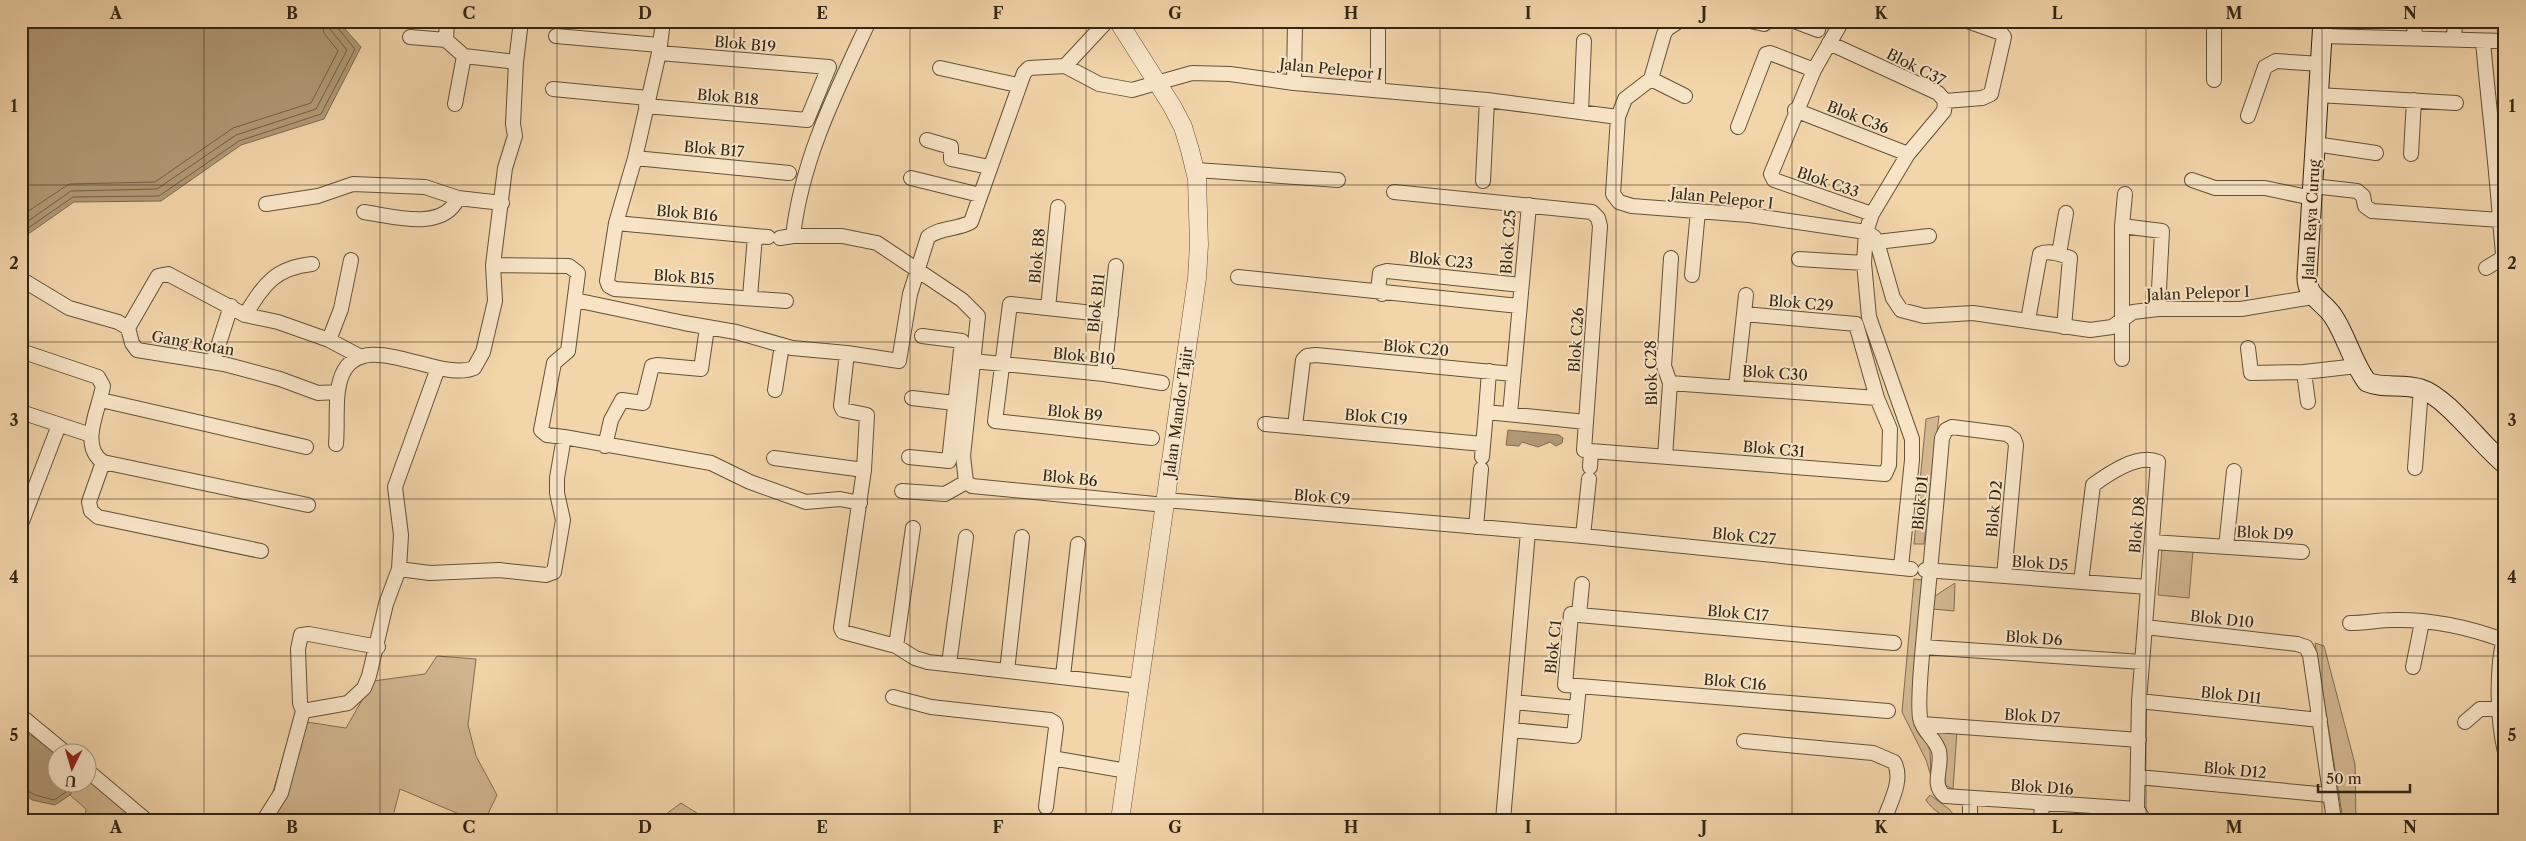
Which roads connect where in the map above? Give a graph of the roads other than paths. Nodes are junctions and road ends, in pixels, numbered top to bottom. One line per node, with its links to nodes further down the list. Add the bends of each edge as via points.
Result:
1 (447, 21): 25 (street)
2 (521, 21): 32 (street)
3 (663, 21): 30 (street)
4 (869, 21): 90 (street, via 816,138 797,200)
5 (1107, 21): 34 (street)
6 (1118, 21): 41 (street, Jalan Mandor Tajir)
7 (1295, 21): 40 (street)
8 (1369, 21): 37 (street)
9 (1378, 21): 44 (street)
10 (1679, 21): 38 (street, via 1664,34)
11 (1750, 21): 12 (street, via 1764,24)
12 (1768, 21)
13 (1794, 21): 20 (street)
14 (1842, 21): 29 (street)
15 (1967, 21): 49 (street, Blok C37, via 2003,37 1991,94 1982,98)
16 (2414, 21): 23 (street)
17 (2455, 21): 24 (street)
18 (2212, 22): 39 (street)
19 (2322, 29): 23 (street); 33 (main road, Jalan Raya Curug)
20 (1818, 30)
21 (556, 36): 30 (street, Blok B19)
22 (410, 37): 25 (street)
23 (2414, 38): 24 (street)
24 (2454, 39): 27 (street)
25 (446, 40): 31 (street)
26 (1584, 41): 54 (street)
27 (2483, 41): 28 (street); 85 (street)
28 (2505, 41)
29 (1829, 43): 36 (street); 49 (street, Blok C37, via 1938,93)
30 (659, 49): 50 (street); 57 (street, Blok B19, via 829,67)
31 (464, 56): 32 (street); 52 (street)
32 (516, 62): 77 (street, via 512,124 516,136 505,168)
33 (2320, 64): 45 (main road, Jalan Raya Curug); 56 (street, via 2269,63)
34 (1065, 66): 41 (street, Jalan Pelepor I, via 1099,84 1116,88 1132,90); 42 (street, via 1027,69)
35 (940, 68): 42 (street)
36 (1814, 70): 53 (street); 58 (street, via 1770,53 1764,56)
37 (1369, 72)
38 (1651, 79): 46 (street); 55 (street, via 1625,99)
39 (2214, 80)
40 (1294, 83): 41 (street, Jalan Pelepor I, via 1230,74 1192,73); 44 (street, Jalan Pelepor I)
41 (1156, 84): 66 (street, Jalan Mandor Tajir, via 1183,127)
42 (1018, 85): 65 (street)
43 (553, 89): 50 (street, Blok B18)
44 (1378, 90): 47 (street, Jalan Pelepor I)
45 (2318, 95): 48 (street); 60 (main road, Jalan Raya Curug)
46 (1686, 96)
47 (1487, 100): 54 (street, Jalan Pelepor I); 71 (street)
48 (2414, 100): 51 (street); 63 (street)
49 (1945, 101): 62 (street, via 1944,111)
50 (647, 102): 57 (street, Blok B18); 64 (street)
51 (2456, 103)
52 (455, 104)
53 (1795, 110): 62 (street, Blok C36); 84 (street, Blok C33, via 1771,174 1774,180)
54 (1581, 112): 55 (street, Jalan Pelepor I)
55 (1618, 116): 81 (street, Jalan Pelepor I, via 1614,197 1622,204 1632,206)
56 (2248, 116)
57 (807, 120)
58 (1738, 128)
59 (927, 140): 65 (street, via 951,147 951,159)
60 (2315, 144): 61 (street); 73 (main road, Jalan Raya Curug)
61 (2376, 153)
62 (1908, 154): 84 (street)
63 (2411, 154)
64 (635, 158): 67 (street, Blok B17); 86 (street)
65 (989, 167): 75 (street)
66 (1196, 170): 69 (street); 178 (street, Jalan Mandor Tajir, via 1200,223 1197,278)
67 (789, 173)
68 (911, 178): 75 (street)
69 (1338, 180)
70 (2192, 180): 73 (street, via 2215,188)
71 (1483, 181)
72 (1394, 192): 79 (street, Blok C25)
73 (2312, 192): 85 (street, via 2357,191 2363,196 2365,206 2372,211); 108 (main road, Jalan Raya Curug, via 2307,284)
74 (2125, 194): 87 (street)
75 (980, 195): 101 (street, via 971,222 962,228 933,232 928,236)
76 (458, 198): 77 (street); 78 (street, via 425,187 353,184 318,196); 82 (street, via 448,213 437,217 418,219)
77 (502, 202): 98 (street)
78 (266, 204)
79 (1529, 205): 105 (street, Blok C25); 155 (street, Blok C26, via 1592,212 1598,218)
80 (1058, 207): 114 (street, Blok B8)
81 (1698, 211): 88 (street, Jalan Pelepor I); 102 (street)
82 (364, 212)
83 (2066, 213): 92 (street)
84 (1872, 214): 88 (street)
85 (2502, 220): 100 (street, via 2503,254 2501,259)
86 (616, 223): 90 (street, Blok B16); 109 (street, Blok B15, via 607,281 609,286)
87 (2122, 226): 115 (street, via 2162,230); 119 (street)
88 (1866, 232): 91 (street); 96 (street)
89 (1928, 236): 91 (street)
90 (774, 237): 101 (street, Blok B16, via 842,236 877,243); 109 (street)
91 (1877, 242): 120 (street, Jalan Pelepor I, via 1893,298 1901,310 1924,316 1973,313)
92 (2059, 254): 120 (street, via 2040,254); 121 (street, via 2070,258)
93 (1671, 258): 142 (street, Blok C28, via 1664,366)
94 (1800, 259): 96 (street)
95 (351, 260): 125 (street, via 341,309)
96 (1864, 263): 185 (street, Blok C27, via 1869,317 1912,439 1906,568)
97 (312, 264): 117 (street, via 296,266 272,278)
98 (493, 265): 110 (street, via 569,266 578,273); 136 (street, via 495,301 483,352 468,370)
99 (1116, 266): 118 (street, Blok B11)
100 (2486, 268)
101 (916, 271): 129 (street, via 899,361); 133 (street, Blok B16, via 962,300 978,316)
102 (1692, 275)
103 (1238, 278): 106 (street)
104 (21, 279): 122 (street, via 69,308)
105 (1521, 285): 106 (street, Blok C23, via 1387,271 1380,273 1378,290); 113 (street, Blok C25)
106 (1382, 294): 113 (street)
107 (1746, 295): 116 (street)
108 (2313, 297): 115 (street, Jalan Pelepor I, via 2241,309); 135 (main road, Jalan Raya Curug, via 2344,332)
109 (750, 298): 111 (street, Blok B15)
110 (574, 300): 123 (street); 160 (street, via 568,350 554,362 541,430 547,435)
111 (786, 301)
112 (231, 306): 117 (street); 122 (street, via 168,274 162,274); 132 (street)
113 (1519, 306): 140 (street, Blok C25)
114 (1048, 308): 118 (street, Blok B8); 134 (street, Blok B8, via 1010,304)
115 (2158, 309): 119 (street, Jalan Pelepor I, via 2133,312)
116 (1744, 314): 143 (street); 148 (street, Blok C29, via 1856,324)
117 (245, 315): 125 (street, via 278,322)
118 (1111, 315): 139 (street, Blok B11)
119 (2122, 318): 121 (street, Jalan Pelepor I, via 2102,330); 131 (street)
120 (2028, 320): 121 (street, Jalan Pelepor I)
121 (2064, 327)
122 (128, 328): 132 (street, Gang Rotan, via 137,350)
123 (707, 328): 126 (street, via 752,335); 164 (street, via 701,369 652,366 643,404 622,400 611,420)
124 (922, 336): 151 (street, via 962,341)
125 (329, 340): 130 (street)
126 (782, 345): 129 (street); 145 (street)
127 (2248, 348): 138 (street, via 2251,373)
128 (21, 350): 149 (street, via 98,377 103,386)
129 (848, 353): 174 (street, via 841,406 844,410 866,415)
130 (362, 357): 136 (street, via 370,353 380,354); 146 (street, via 342,374)
131 (2122, 359)
132 (213, 362): 146 (street, Gang Rotan, via 280,379 318,393)
133 (973, 362): 134 (street, Blok B10); 151 (street)
134 (1002, 364): 139 (street, Blok B10); 161 (street, Blok B9, via 995,421)
135 (2357, 366): 138 (street); 144 (main road, Jalan Raya Curug, via 2366,382)
136 (438, 368): 193 (street, via 396,487 400,535)
137 (1489, 371): 140 (street, Blok C20); 153 (street); 158 (street, Blok C20, via 1307,356 1303,360)
138 (2304, 372): 150 (street)
139 (1104, 374): 141 (street, Blok B10)
140 (1513, 374): 154 (street, Blok C25)
141 (1162, 382)
142 (1670, 383): 143 (street, Blok C30); 168 (street, Blok C28)
143 (1736, 387): 148 (street, Blok C30)
144 (2421, 389): 172 (main road, Jalan Raya Curug, via 2448,407); 173 (street)
145 (775, 390)
146 (337, 392): 162 (street)
147 (912, 398): 151 (street)
148 (1877, 398): 168 (street, Blok C31, via 1890,429 1889,465 1881,475)
149 (101, 400): 159 (street); 165 (street)
150 (2308, 402)
151 (962, 404): 170 (street, via 949,461); 176 (street, via 963,456)
152 (21, 412): 157 (street)
153 (1486, 412): 154 (street); 167 (street)
154 (1510, 414): 155 (street)
155 (1586, 422): 166 (street, Blok C26, via 1584,450)
156 (1265, 424): 158 (street, Blok C19)
157 (59, 425): 159 (street); 181 (street)
158 (1295, 426): 167 (street, Blok C19)
159 (91, 435): 171 (street, via 91,448)
160 (564, 437): 164 (street); 193 (street, via 557,478 563,520 554,572 430,573)
161 (1152, 438)
162 (336, 444)
163 (2016, 445): 194 (street, Blok D1, via 2007,434 1952,427 1946,430 1942,438); 195 (street, Blok D2)
164 (605, 446): 179 (street, via 711,463 750,482 806,502 832,499)
165 (306, 447)
166 (1591, 451): 168 (street, Blok C31); 185 (street)
167 (1482, 456): 182 (street)
168 (1665, 457)
169 (774, 458): 174 (street)
170 (909, 458)
171 (103, 462): 180 (street); 191 (street, via 89,502 91,511 98,517)
172 (2505, 464)
173 (2415, 468)
174 (864, 470): 179 (street)
175 (2234, 471): 190 (street, Blok D9)
176 (969, 484): 177 (street, via 945,494); 178 (street, Blok B6)
177 (902, 492)
178 (1165, 502): 182 (street, Blok C9); 213 (street, Jalan Mandor Tajir)
179 (860, 503): 205 (street, via 841,628 847,634)
180 (308, 505)
181 (21, 524)
182 (1476, 527): 184 (street, Blok C9)
183 (913, 528): 205 (street)
184 (1528, 532): 185 (street, Blok C27); 217 (street)
185 (1584, 536)
186 (966, 537): 209 (street)
187 (1022, 537): 211 (street)
188 (2152, 542): 190 (street, Blok D9); 196 (street, Blok D8, via 2159,465 2150,460 2121,467 2093,485); 198 (street, Blok D8)
189 (1078, 544): 212 (street)
190 (2226, 547): 192 (street, Blok D9)
191 (261, 552)
192 (2302, 552)
193 (398, 570): 206 (street, via 386,604)
194 (1928, 570): 195 (street, Blok D5); 207 (street, Blok D1)
195 (2004, 576): 196 (street, Blok D5)
196 (2081, 582): 198 (street, Blok D5)
197 (1582, 584): 199 (street, Blok C1)
198 (2148, 587): 202 (street, Blok D8)
199 (1579, 615): 204 (street, Blok C17); 214 (street, Blok C1, via 1571,614 1565,684)
200 (2350, 622): 201 (street)
201 (2422, 622): 203 (street, via 2466,627); 210 (street)
202 (2145, 627): 208 (street, Blok D8); 223 (street, Blok D10, via 2306,647)
203 (2504, 637): 219 (street)
204 (1894, 643)
205 (896, 646): 209 (street, via 915,658)
206 (378, 647): 220 (street, via 364,688 356,697 348,703); 220 (street, via 302,635 298,656)
207 (1923, 647): 208 (street, Blok D6); 225 (street, Blok D1)
208 (2142, 662): 216 (street, Blok D8)
209 (950, 664): 211 (street)
210 (2413, 667)
211 (1007, 671): 212 (street)
212 (1062, 676): 213 (street)
213 (1139, 686): 232 (street, Jalan Mandor Tajir)
214 (1579, 686): 218 (street, Blok C1); 221 (street, Blok C16)
215 (893, 698): 231 (street, via 931,707 1050,720 1056,728)
216 (2139, 701): 223 (street, Blok D11); 227 (street, Blok D8)
217 (1514, 702): 218 (street); 226 (street)
218 (1576, 708): 226 (street, Blok C1, via 1574,736)
219 (2500, 709): 224 (street, via 2480,709); 230 (street)
220 (303, 711): 241 (street, via 282,793)
221 (1888, 711)
222 (21, 716): 229 (street)
223 (2320, 720): 235 (street)
224 (2465, 722)
225 (1922, 724): 227 (street, Blok D7); 236 (street, Blok D16, via 1939,749 1936,784 1939,792 1945,796)
226 (1512, 730): 243 (street)
227 (2139, 740): 233 (street, Blok D8)
228 (1744, 741): 244 (street, via 1873,753 1894,762 1897,783)
229 (55, 744)
230 (2505, 752)
231 (1052, 758): 232 (street); 238 (street)
232 (1127, 771): 242 (street, Jalan Mandor Tajir)
233 (2138, 777): 235 (street, Blok D12); 239 (street, Blok D8)
234 (98, 779): 240 (street)
235 (2329, 795): 247 (street)
236 (1970, 798): 237 (street, Blok D16); 245 (street)
237 (2042, 803): 239 (street, Blok D16); 246 (street)
238 (1046, 807)
239 (2141, 815)
240 (146, 820)
241 (264, 820)
242 (1120, 820)
243 (1503, 820)
244 (1884, 820)
245 (1970, 820)
246 (2041, 820)
247 (2334, 820)

